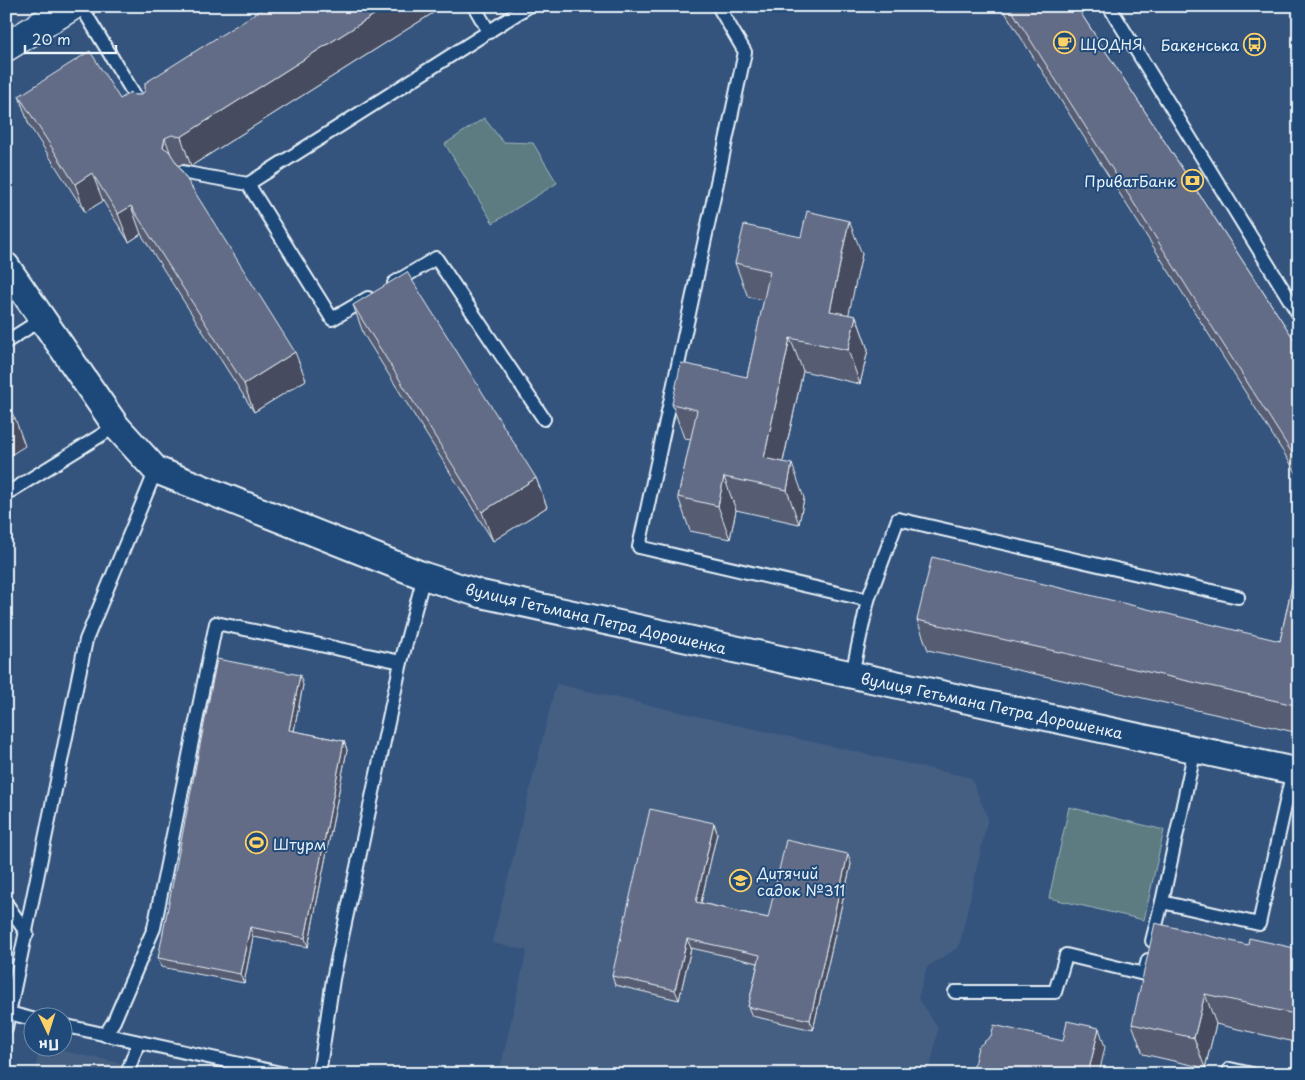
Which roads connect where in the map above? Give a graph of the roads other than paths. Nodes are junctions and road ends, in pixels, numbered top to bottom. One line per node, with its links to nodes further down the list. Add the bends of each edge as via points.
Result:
1 (72, 6): 8 (main road)
2 (82, 6): 9 (lane)
3 (474, 6): 7 (lane)
4 (529, 6): 7 (lane)
5 (718, 6): 22 (lane, via 745,52 639,547)
6 (1115, 8): 13 (lane)
7 (489, 32): 11 (lane)
8 (6, 47)
9 (148, 116)
10 (181, 172): 11 (lane)
11 (248, 184): 16 (lane, via 332,319 436,258)
12 (6, 266): 14 (street, вулиця Гетьмана Петра Дорошенка)
13 (1299, 315)
14 (42, 319): 15 (lane); 17 (street, вулиця Гетьмана Петра Дорошенка)
15 (6, 342)
16 (544, 419)
17 (116, 426): 18 (street, вулиця Гетьмана Петра Дорошенка); 19 (lane)
18 (156, 470): 20 (street, вулиця Гетьмана Петра Дорошенка); 29 (lane, via 86,640)
19 (6, 494)
20 (424, 576): 23 (lane); 24 (street, вулиця Гетьмана Петра Дорошенка, via 481,594)
21 (1238, 597): 22 (lane, via 898,519)
22 (868, 600): 24 (lane)
23 (401, 662): 35 (lane, via 216,623 154,928); 37 (lane, via 333,979)
24 (852, 674): 25 (street, вулиця Гетьмана Петра Дорошенка)
25 (1195, 749): 26 (street, вулиця Гетьмана Петра Дорошенка); 27 (lane)
26 (1296, 771): 27 (lane, via 1258,924)
27 (1162, 902): 30 (lane, via 1144,974 1066,955 1056,992)
28 (6, 903): 29 (lane)
29 (27, 934): 31 (lane)
30 (955, 992)
31 (9, 1013): 32 (lane); 34 (lane)
32 (22, 1016)
33 (72, 1027): 35 (lane)
34 (6, 1028)
35 (105, 1035): 36 (lane)
36 (138, 1043): 39 (lane); 40 (lane)
37 (320, 1067)
38 (1230, 1068): 41 (lane)
39 (127, 1074)
40 (285, 1074)
41 (1252, 1074)

